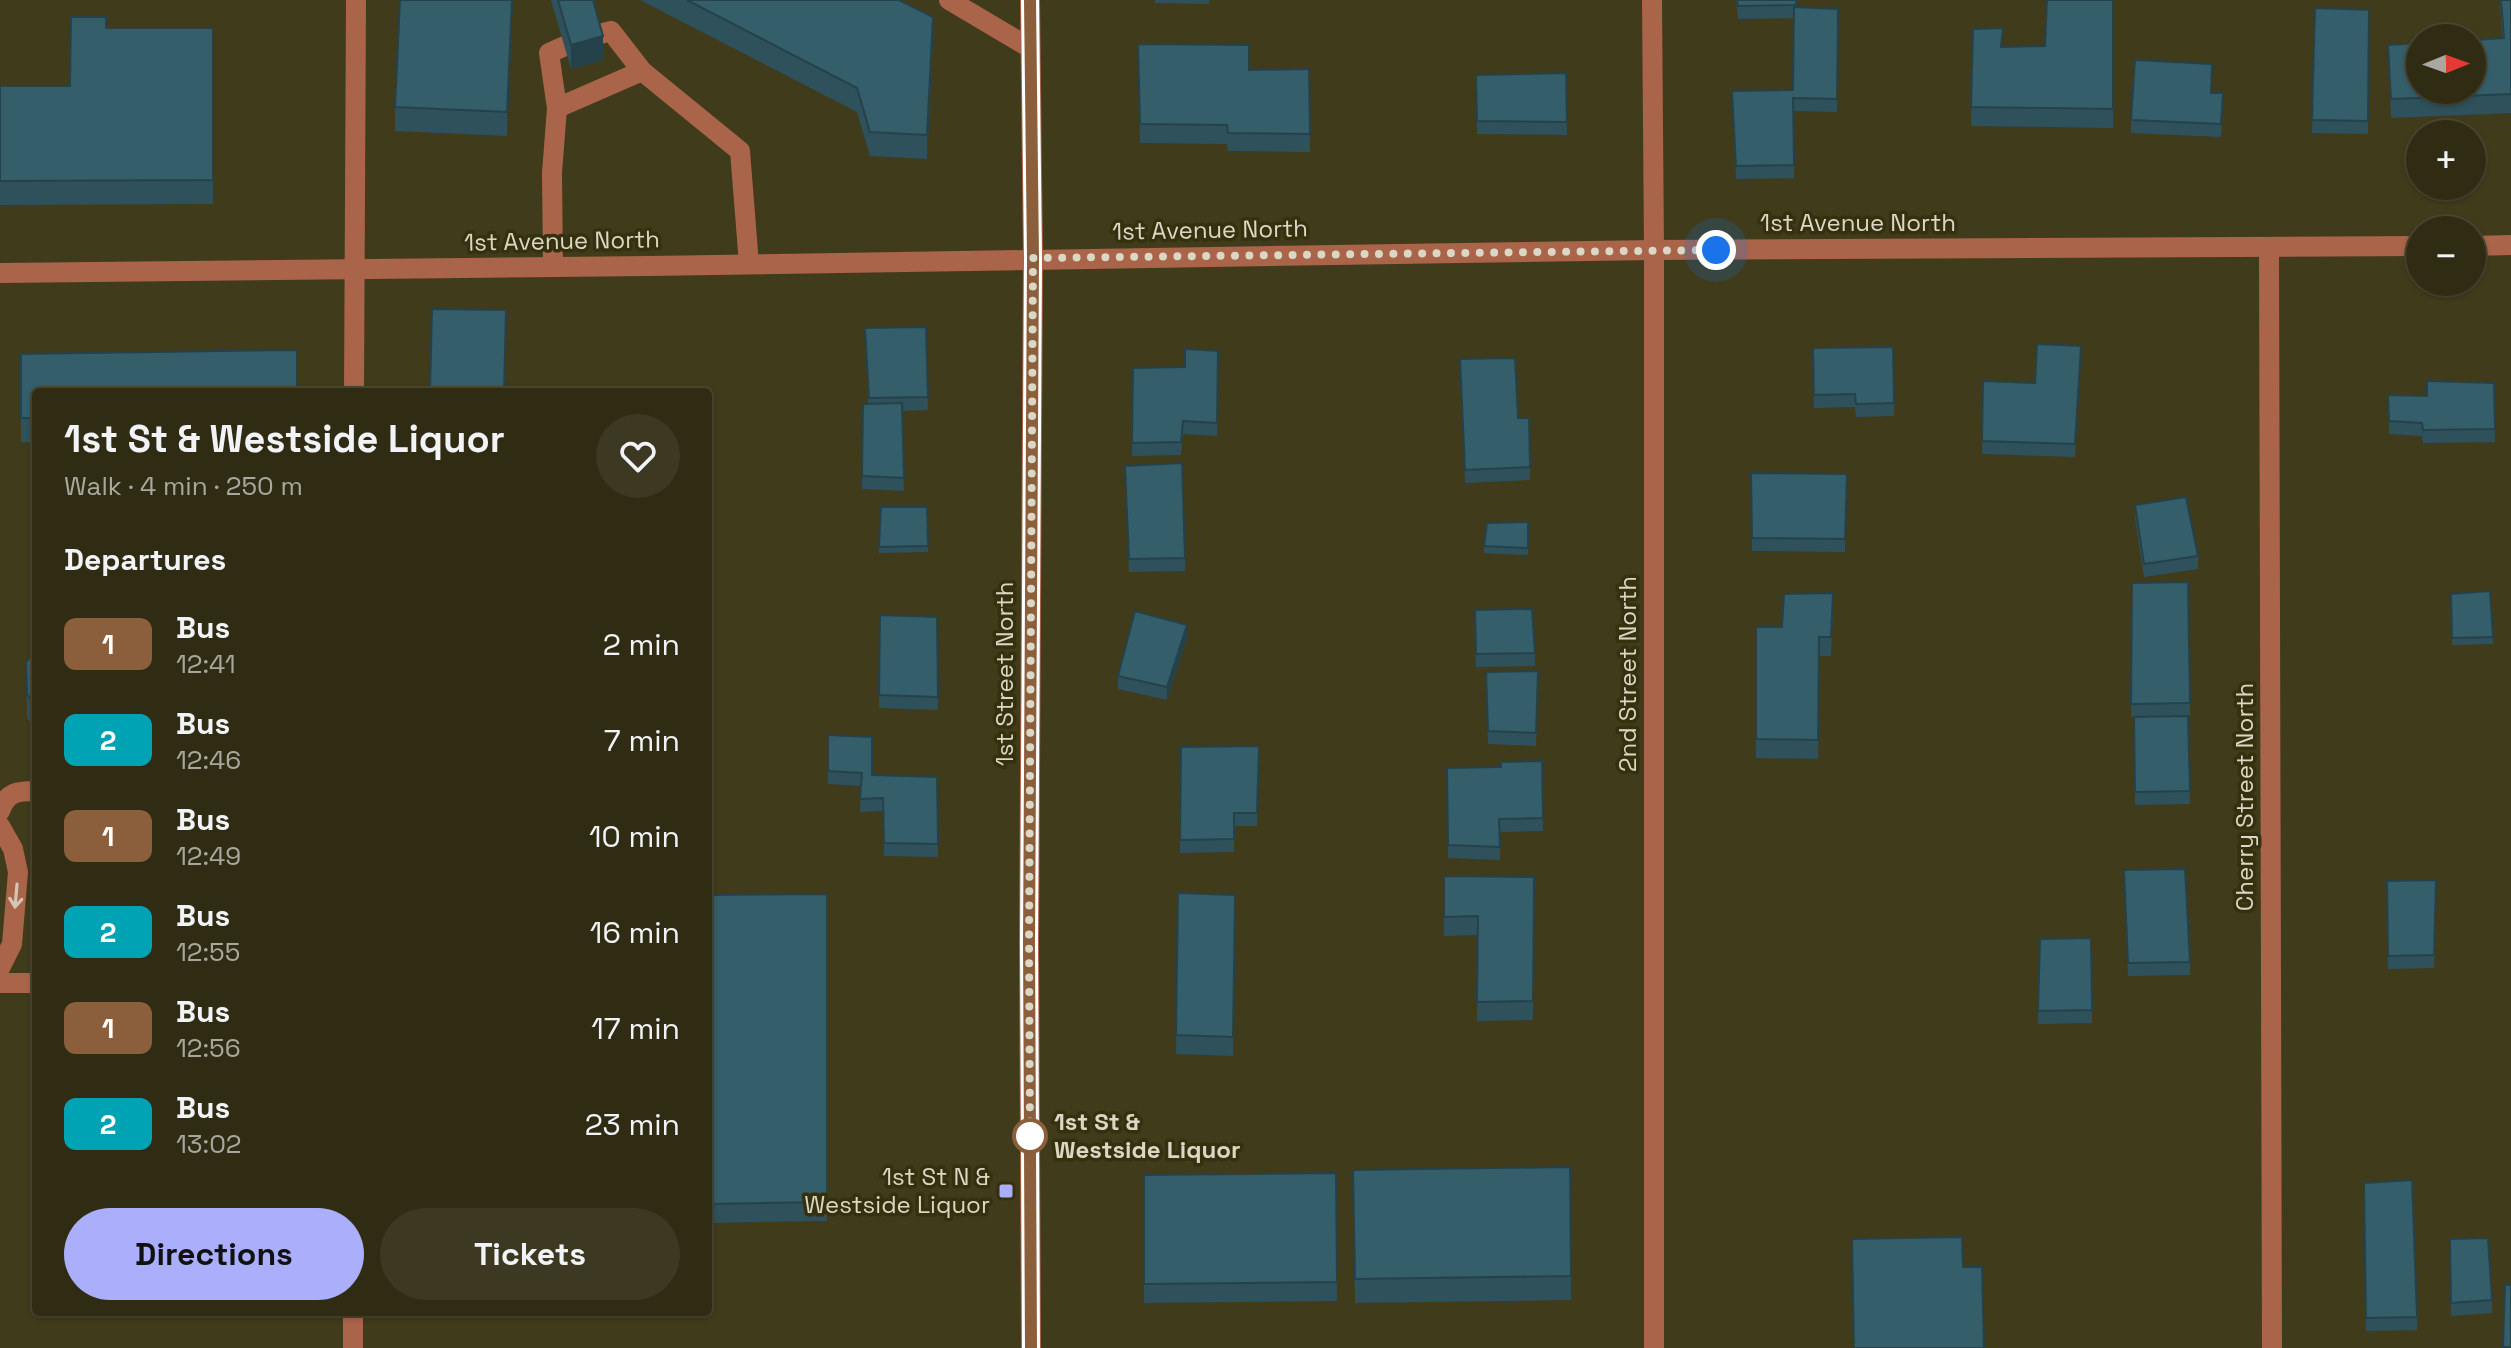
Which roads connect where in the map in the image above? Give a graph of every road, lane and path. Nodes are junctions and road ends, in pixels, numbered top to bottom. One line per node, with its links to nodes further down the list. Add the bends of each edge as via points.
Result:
1 (356, 0): 18 (street)
2 (949, 0): 7 (street)
3 (1030, 0): 7 (street, 1st Street North)
4 (1652, 0): 14 (street, 2nd Street North)
5 (596, 35): 8 (street, via 611,31)
6 (565, 46): 9 (street, via 549,53)
7 (1030, 48): 15 (street, 1st Street North)
8 (642, 71): 9 (street); 16 (street, via 740,151)
9 (557, 108): 17 (street)
10 (2511, 245): 12 (street)
11 (2406, 246): 13 (street, 1st Avenue North)
12 (2486, 246)
13 (2269, 247): 14 (street, 1st Avenue North); 31 (street, Cherry Street North)
14 (1654, 250): 15 (street, 1st Avenue North); 30 (street, 2nd Street North)
15 (1033, 258): 16 (street, 1st Avenue North); 29 (street, 1st Street North)
16 (749, 264): 17 (street, 1st Avenue North)
17 (553, 267): 18 (street, 1st Avenue North)
18 (354, 269): 19 (street, 1st Avenue North); 20 (street)
19 (0, 273)
20 (354, 388)
21 (32, 791): 22 (street, via 11,793)
22 (0, 811)
23 (0, 826): 24 (street, one-way to 24, via 18,872 12,944)
24 (0, 968)
25 (0, 983): 26 (street)
26 (32, 983)
27 (353, 1316): 28 (street)
28 (353, 1348)
29 (1031, 1348)
30 (1654, 1348)
31 (2272, 1348)

